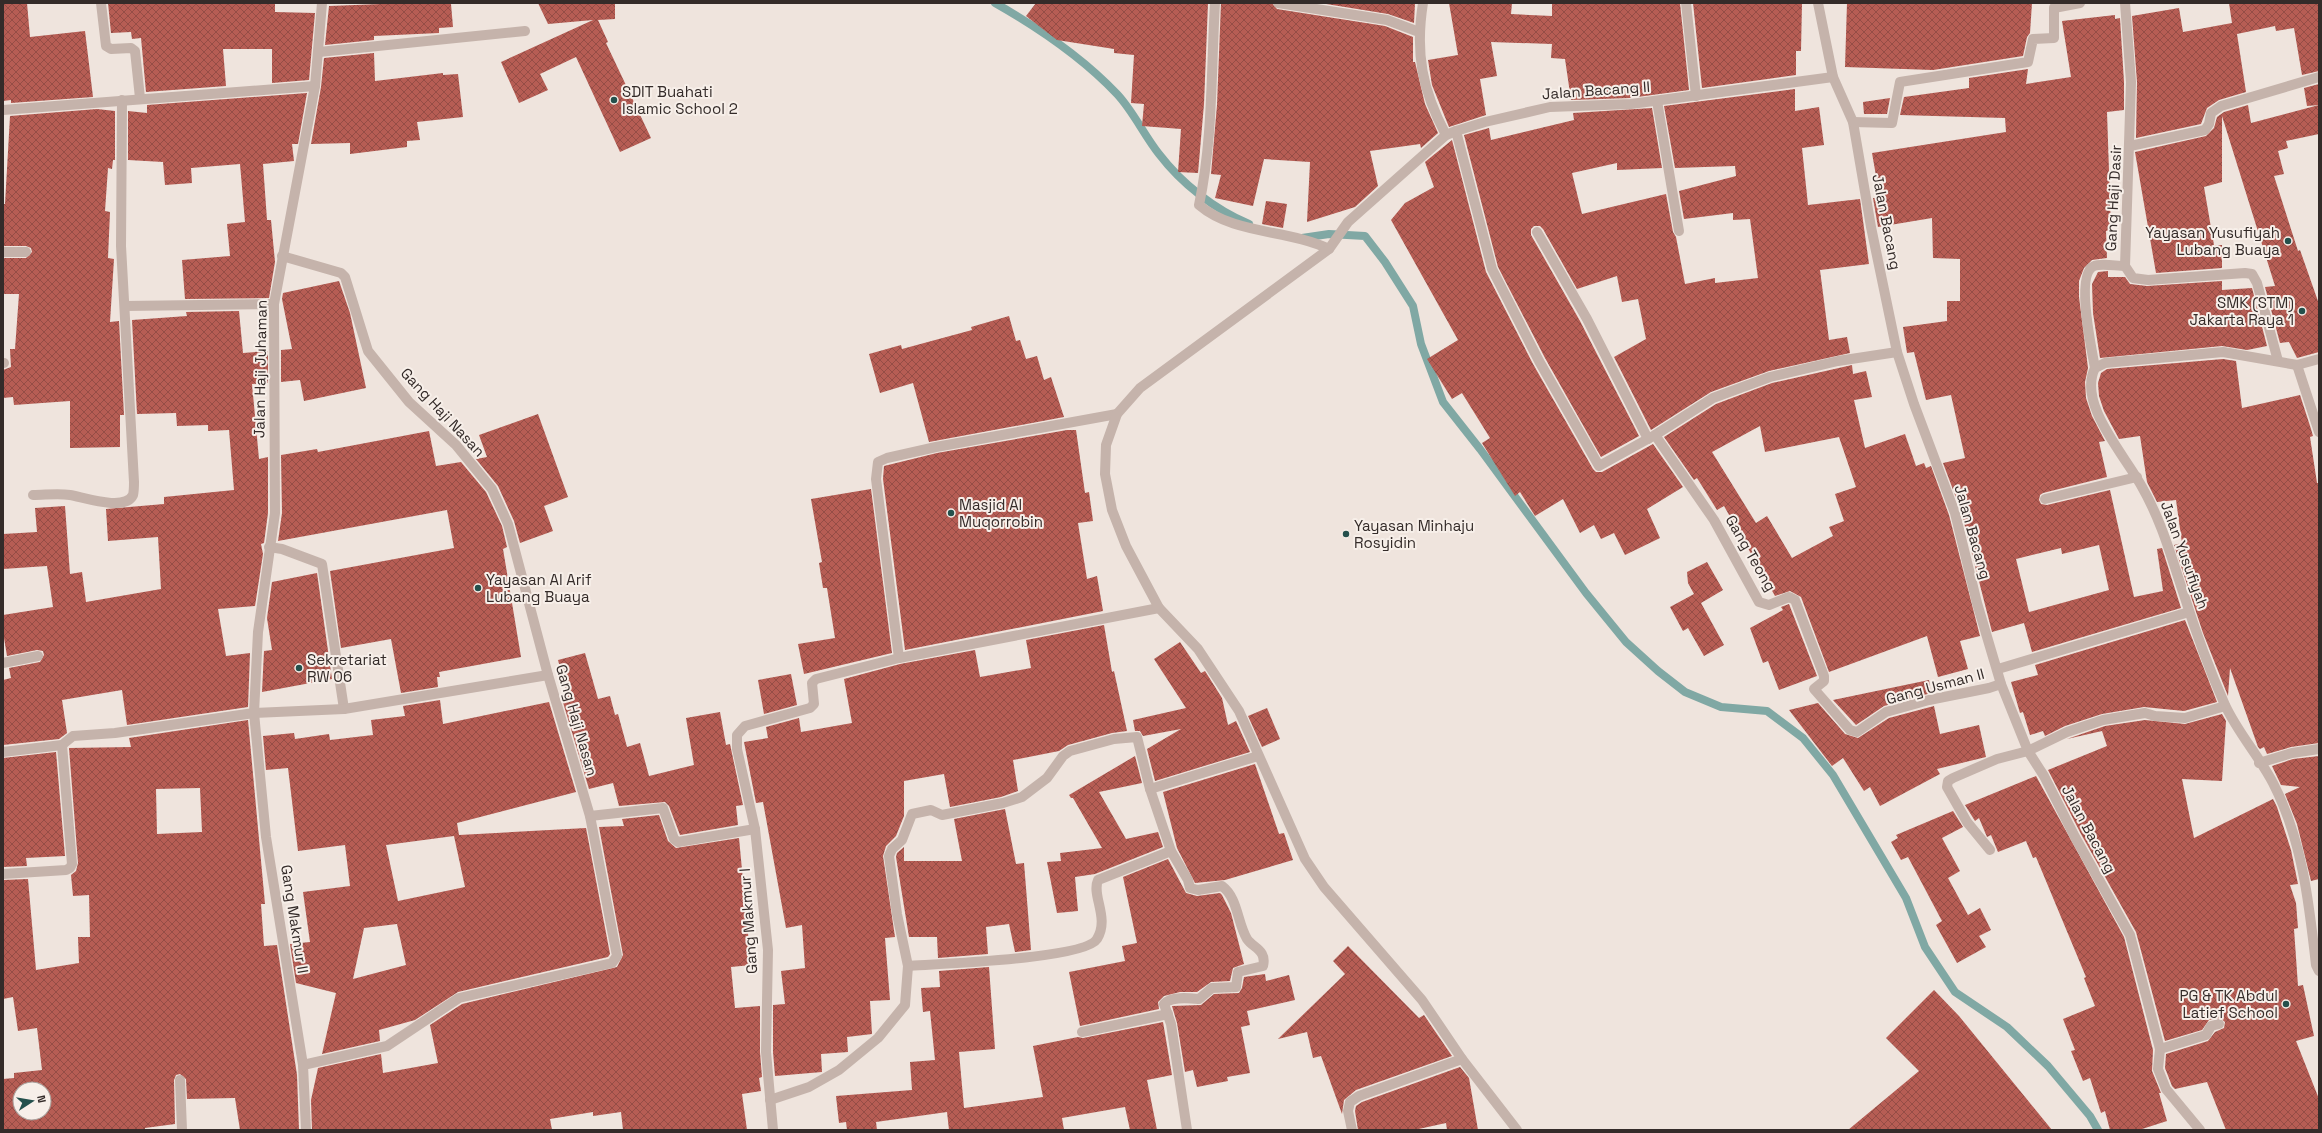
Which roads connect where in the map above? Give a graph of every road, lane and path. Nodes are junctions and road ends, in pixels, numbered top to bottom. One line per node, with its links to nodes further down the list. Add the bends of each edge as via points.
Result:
1 (101, 3): 18 (street, via 106,46 111,49 131,48 135,51)
2 (322, 3): 13 (street, Jalan Haji Juhaman)
3 (1215, 3): 28 (street, via 1204,184 1199,205 1208,213 1239,225)
4 (1278, 3): 12 (street, via 1387,20)
5 (1424, 3): 12 (street)
6 (1686, 3): 17 (street)
7 (1818, 3): 15 (street, Jalan Bacang)
8 (2080, 3): 10 (street)
9 (2125, 3): 25 (street, Gang Haji Dasir, via 2131,82)
10 (2052, 5): 22 (street, via 2054,38 2033,39 2028,62 1900,82 1892,123)
11 (525, 31): 13 (street)
12 (1419, 32): 24 (street, via 1420,59 1426,87 1430,102)
13 (319, 52): 16 (street, Jalan Haji Juhaman)
14 (2319, 76): 25 (street, via 2221,106 2211,113 2210,124 2205,130)
15 (1833, 77): 17 (street, Jalan Bacang II); 22 (street, Jalan Bacang)
16 (315, 86): 18 (street); 31 (street, Jalan Haji Juhaman)
17 (1696, 96): 20 (street, Jalan Bacang II)
18 (140, 98): 19 (street)
19 (122, 100): 21 (street); 34 (street, via 121,246)
20 (1657, 101): 23 (street, Jalan Bacang II, via 1550,107); 26 (street)
21 (3, 110)
22 (1853, 122): 35 (street, Jalan Bacang)
23 (1456, 131): 24 (street, Jalan Bacang II); 42 (street, via 1492,269 1539,361 1599,466 1634,444)
24 (1446, 135): 28 (street, Jalan Bacang II, via 1348,222)
25 (2130, 146): 32 (street, Gang Haji Dasir)
26 (1679, 231)
27 (1537, 232): 42 (street)
28 (1331, 246): 40 (street, Jalan Bacang II, via 1140,388)
29 (3, 252): 30 (street)
30 (26, 252)
31 (282, 256): 33 (street, Jalan Haji Juhaman); 53 (street, Gang Haji Nasan, via 344,275 348,281 368,351 409,402 456,445 492,490 510,532)
32 (2125, 266): 37 (street, Gang Haji Dasir, via 2134,278 2148,280 2252,274 2257,282); 39 (street, via 2094,266 2086,278 2086,320)
33 (274, 304): 34 (street); 46 (street, Jalan Haji Juhaman, via 275,513)
34 (125, 306): 44 (street, via 133,495 120,503 87,500 65,494)
35 (1897, 352): 42 (street, via 1838,361 1770,377 1713,398); 52 (street, Jalan Bacang, via 1955,513 1977,603)
36 (2319, 359): 38 (street)
37 (2278, 362): 38 (street); 39 (street, via 2223,352 2105,363)
38 (2297, 366): 41 (street)
39 (2095, 368): 43 (street, Jalan Yusufiyah, via 2090,386 2093,402 2105,428)
40 (1117, 414): 47 (street, via 1106,445 1104,474 1112,510 1126,546); 50 (street, via 936,447 878,462 876,479)
41 (2319, 432)
42 (1652, 437): 58 (street, Gang Teong, via 1714,520 1759,602 1769,604 1789,597 1794,600 1824,676 1824,681 1814,689 1850,730)
43 (2137, 477): 45 (street); 48 (street, Jalan Yusufiyah, via 2158,517)
44 (32, 495)
45 (2045, 499)
46 (269, 547): 56 (street, via 282,549 322,564); 57 (street, Jalan Haji Juhaman, via 258,632)
47 (1159, 608): 50 (street); 63 (street, via 1198,649 1215,672 1239,711)
48 (2190, 612): 52 (street); 55 (street, Jalan Yusufiyah)
49 (38, 656): 51 (street)
50 (899, 658): 67 (street, Gang Makmur I, via 816,679 812,683 814,704 810,708 745,726 737,735)
51 (3, 662)
52 (1998, 670): 54 (street, Jalan Bacang)
53 (548, 675): 56 (street); 66 (street, Gang Haji Nasan)
54 (2001, 684): 58 (street, Gang Usman II, via 1886,712); 61 (street, Jalan Bacang)
55 (2225, 706): 61 (street, via 2185,718 2145,713 2103,720 2067,732); 64 (street, Jalan Yusufiyah)
56 (344, 709): 57 (street)
57 (254, 713): 59 (street, via 73,736); 78 (street, Gang Makmur II, via 266,837)
58 (1856, 732)
59 (62, 745): 62 (street); 70 (street, via 72,864 66,870)
60 (2319, 749): 64 (street, via 2292,753)
61 (2028, 751): 68 (street, via 1997,759 1948,781 1948,787 1967,822); 76 (street, Jalan Bacang, via 2130,936)
62 (3, 752)
63 (1258, 756): 65 (street); 77 (street, via 1305,859 1324,887 1422,1000)
64 (2259, 763): 72 (street, Jalan Yusufiyah, via 2272,781 2285,808 2296,840)
65 (1150, 789): 69 (street); 71 (street, via 1140,741 1134,736 1070,751 1063,756 1047,778 1022,797 1003,804 942,815 930,810 912,814 902,840 892,849 889,856)
66 (590, 816): 67 (street, via 663,808 674,839 678,842); 78 (street, Gang Haji Nasan, via 618,956 615,961 460,998 387,1046)
67 (755, 829): 80 (street, Gang Makmur I, via 768,950 766,1052)
68 (1990, 850)
69 (1171, 851): 71 (street, via 1098,880 1103,927 1097,940 1087,946 1046,956); 73 (street, via 1190,888 1198,890 1222,886 1229,892 1247,938 1260,950 1264,964 1238,972 1236,987 1212,988 1199,999 1180,998 1167,1001 1164,1004)
70 (3, 874)
71 (908, 966): 80 (street, via 905,1005 878,1038 840,1070 809,1088)
72 (2319, 971)
73 (1168, 1014): 75 (street); 84 (street)
74 (2219, 1024): 76 (street, via 2211,1026 2206,1035)
75 (1082, 1032)
76 (2160, 1048): 87 (street, Jalan Bacang, via 2158,1068 2166,1089)
77 (1462, 1059): 85 (street, via 1359,1096 1350,1102 1348,1111); 86 (street)
78 (303, 1065): 82 (street, Gang Makmur II)
79 (180, 1080): 81 (street)
80 (770, 1100): 83 (street, Gang Makmur I)
81 (182, 1130)
82 (306, 1130)
83 (773, 1130)
84 (1187, 1130)
85 (1352, 1130)
86 (1517, 1130)
87 (2200, 1130)

